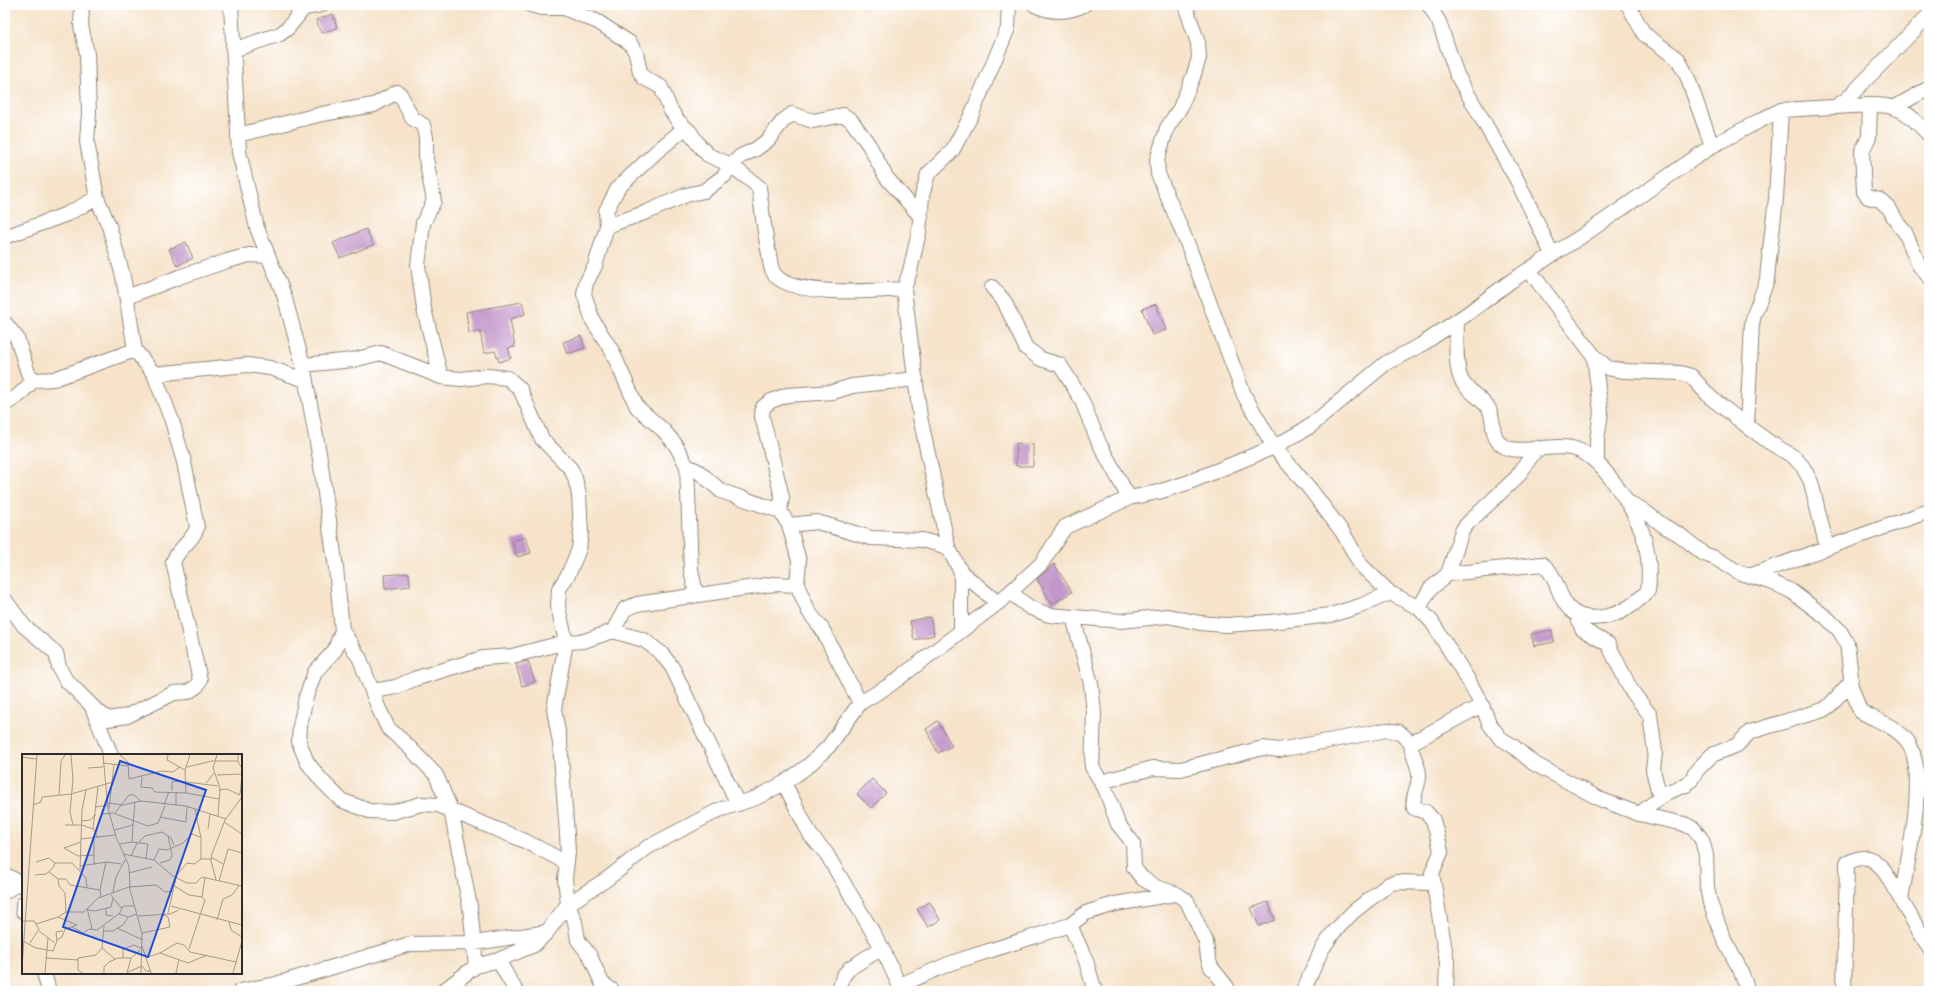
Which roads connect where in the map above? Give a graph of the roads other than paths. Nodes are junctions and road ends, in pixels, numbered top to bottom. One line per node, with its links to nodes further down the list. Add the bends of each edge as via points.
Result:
1 (82, 5): 25 (street, via 81,25 87,54 87,142)
2 (231, 5): 14 (street)
3 (321, 5): 14 (street, via 304,8 280,34)
4 (530, 5): 20 (street, via 564,8 598,22 630,43 636,53 640,72 644,78 661,87 670,109)
5 (1035, 5): 6 (street, via 1044,10 1062,12)
6 (1084, 5)
7 (1185, 5): 48 (street, via 1198,43 1199,58 1180,108 1167,128 1156,160 1158,174 1188,245 1244,395)
8 (1429, 5): 13 (street)
9 (1438, 5): 13 (street)
10 (1628, 5): 23 (street, via 1644,34 1678,59 1687,76)
11 (1006, 6): 26 (street, via 1008,28 971,116 952,151 928,174)
12 (1929, 15): 17 (street, via 1846,100)
13 (1439, 22): 29 (street, via 1457,75 1517,180)
14 (233, 50): 21 (street)
15 (1929, 88): 18 (street)
16 (1870, 105): 17 (street); 18 (street, via 1884,104); 32 (street, via 1870,133 1862,151 1864,192 1868,197 1880,200 1889,208 1905,232 1919,265)
17 (1835, 107): 19 (street)
18 (1895, 107): 22 (street, via 1909,114)
19 (1781, 110): 23 (street); 47 (street, via 1768,274 1752,324)
20 (685, 128): 24 (street, via 708,155); 27 (street, via 618,188 606,211)
21 (238, 135): 30 (street, via 248,194); 42 (street, via 322,114 374,105 397,92 400,94 412,118 423,125 426,137 426,159 434,201 423,223 418,265 424,309)
22 (1929, 135)
23 (1712, 146): 29 (street)
24 (731, 165): 26 (street, via 741,156 761,146 773,135 783,120 792,114 813,121 843,116 858,128 886,177); 27 (street, via 724,176 704,191 686,195); 34 (street, via 759,187 772,271 778,280 792,287 810,290)
25 (96, 198): 28 (street, via 67,214); 35 (street, via 109,226)
26 (920, 217): 34 (street)
27 (607, 226): 51 (street, via 595,266 586,283 586,304 593,321 612,351 637,407 667,435)
28 (5, 237)
29 (1552, 254): 31 (street)
30 (268, 256): 35 (street, via 249,255 234,259); 40 (street, via 284,295)
31 (1530, 270): 36 (street); 39 (street)
32 (1929, 277)
33 (992, 287): 52 (street, via 1004,301 1026,348 1042,359 1060,365 1070,378 1099,443)
34 (904, 289): 43 (street)
35 (128, 297): 38 (street)
36 (1457, 321): 48 (street, via 1421,345 1386,363 1309,427); 49 (street, via 1457,358 1462,381 1488,408 1494,436 1501,445 1514,451)
37 (5, 323): 44 (street, via 17,338 28,373)
38 (135, 350): 41 (street); 44 (street, via 54,379)
39 (1594, 356): 47 (street, via 1608,368 1691,376 1711,398); 50 (street, via 1601,412)
40 (303, 365): 42 (street, via 353,360 381,353); 45 (street)
41 (154, 374): 45 (street, via 247,365 270,368); 79 (street, via 184,462 197,527 195,534 177,552 173,562 200,680 197,686 188,692 174,693 126,716 108,719)
42 (441, 377): 74 (street, via 508,378 520,389 542,439 571,469 579,495 581,532 579,549 559,589 558,607)
43 (916, 378): 54 (street, via 852,386 833,392 787,395 763,407 763,422 782,497); 57 (street, via 920,417)
44 (34, 380): 46 (street, via 18,396)
45 (305, 380): 71 (street, via 320,459)
46 (5, 404)
47 (1747, 426): 58 (street, via 1794,457 1802,467 1811,482)
48 (1274, 447): 52 (street, via 1188,483); 64 (street, via 1310,489 1338,527 1361,565)
49 (1537, 448): 50 (street, via 1554,446 1576,449); 60 (street, via 1517,477 1464,528)
50 (1597, 462): 53 (street)
51 (687, 466): 54 (street, via 698,471 721,491); 65 (street, via 691,570)
52 (1129, 498): 63 (street, via 1065,527 1041,564)
53 (1626, 501): 61 (street, via 1680,535 1704,554); 69 (street, via 1642,532 1650,571 1648,591 1628,608 1606,617 1584,618)
54 (780, 511): 56 (street)
55 (1929, 511): 58 (street)
56 (789, 525): 57 (street, via 818,522 871,538 922,540); 62 (street, via 799,561)
57 (948, 547): 59 (street)
58 (1827, 548): 61 (street)
59 (961, 572): 67 (street); 73 (street)
60 (1448, 574): 68 (street, via 1430,589); 69 (street, via 1542,564 1550,569 1565,603)
61 (1748, 576): 75 (street, via 1791,591 1839,630 1847,643)
62 (798, 585): 65 (street, via 774,584); 77 (street, via 809,612 822,630)
63 (1010, 592): 67 (street); 70 (street, via 1036,610 1049,615)
64 (1390, 593): 68 (street); 70 (street, via 1331,615 1270,622 1225,625 1168,616 1121,621)
65 (696, 594): 72 (street, via 637,604 625,610)
66 (5, 600): 79 (street, via 24,626 56,653 65,679)
67 (998, 603): 73 (street)
68 (1419, 608): 78 (street, via 1449,646)
69 (1577, 614): 84 (street, via 1582,629 1608,644 1631,690 1650,715 1655,752 1653,770)
70 (1073, 617): 82 (street, via 1091,684 1094,713 1092,767)
71 (342, 630): 76 (street, via 360,659); 86 (street, via 335,650 315,672 306,697 299,742 307,762 341,800 369,811 393,812 421,804 438,804)
72 (613, 631): 74 (street, via 584,641); 85 (street, via 644,640 661,653 672,667)
73 (960, 631): 77 (street, via 890,685)
74 (566, 642): 76 (street, via 512,656 483,658 396,687); 88 (street, via 554,709 560,743)
75 (1850, 683): 84 (street, via 1823,710 1750,732 1736,744 1712,755 1686,785); 94 (street, via 1860,711 1892,726 1908,743 1915,764 1915,804)
76 (373, 691): 86 (street, via 388,728 436,775)
77 (860, 703): 83 (street, via 829,746 808,766)
78 (1482, 704): 80 (street); 87 (street, via 1489,723 1500,738 1533,763 1602,800)
79 (92, 707): 81 (street)
80 (1411, 743): 82 (street, via 1399,732 1387,730 1279,750 1263,748 1181,769 1153,768); 90 (street, via 1419,773 1418,785 1412,800 1414,808 1426,812 1433,820 1440,842 1441,852 1432,873)
81 (111, 754)
82 (1102, 782): 93 (street, via 1118,824 1133,843 1134,868 1142,878 1156,887)
83 (784, 783): 85 (street, via 756,798); 99 (street, via 811,836 826,853)
84 (1660, 798): 87 (street)
85 (738, 804): 95 (street, via 719,810 648,847 607,879)
86 (451, 810): 88 (street, via 525,841); 98 (street, via 464,869)
87 (1639, 814): 116 (street, via 1684,824 1694,829 1702,840 1706,855 1710,903)
88 (567, 863): 95 (street, via 565,879)
89 (5, 875): 91 (street)
90 (1433, 883): 114 (street, via 1389,884 1353,912 1322,949); 115 (street, via 1447,962)
91 (21, 884): 92 (street)
92 (5, 892)
93 (1177, 894): 96 (street, via 1115,904 1086,913); 113 (street, via 1187,901 1206,942 1211,967)
94 (1901, 899): 100 (street); 117 (street, via 1874,859 1864,857 1847,863)
95 (568, 904): 97 (street); 106 (street, via 578,940 590,956 602,983)
96 (1070, 925): 105 (street, via 951,963); 112 (street, via 1086,961)
97 (547, 932): 98 (street); 101 (street, via 534,945)
98 (475, 943): 102 (street); 104 (street, via 410,944)
99 (882, 948): 105 (street); 111 (street, via 850,968 843,976)
100 (1929, 948)
101 (498, 960): 102 (street); 110 (street)
102 (476, 966): 109 (street)
103 (44, 974): 107 (street)
104 (277, 987): 108 (street)
105 (901, 988)
106 (612, 990)
107 (49, 991)
108 (241, 991)
109 (443, 991)
110 (516, 991)
111 (839, 991)
112 (1095, 991)
113 (1228, 991)
114 (1303, 991)
115 (1446, 991)
116 (1748, 991)
117 (1844, 991)

